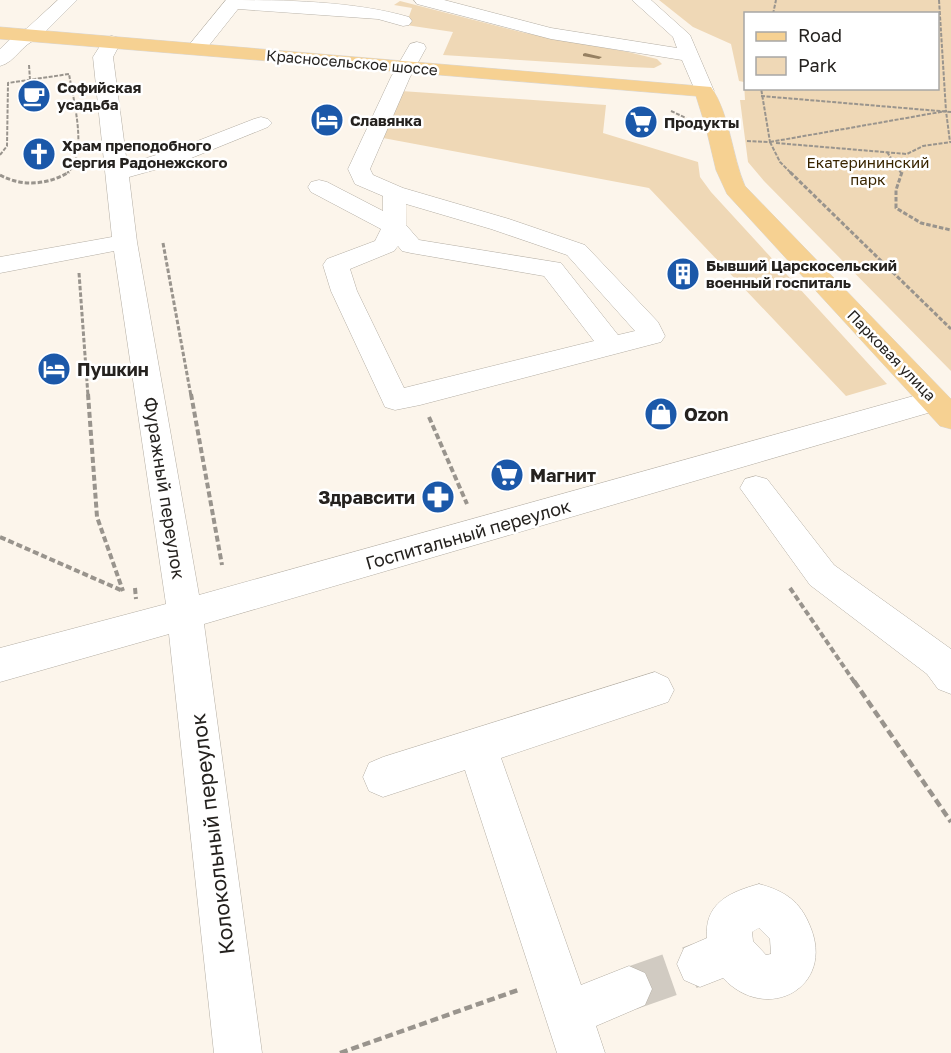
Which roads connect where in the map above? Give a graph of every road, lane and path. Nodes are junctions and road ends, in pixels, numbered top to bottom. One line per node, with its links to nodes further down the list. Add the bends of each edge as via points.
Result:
1 (68, 0): 7 (street)
2 (415, 0): 9 (street, via 396,19 379,14 233,3)
3 (423, 0): 10 (street, via 551,33)
4 (641, 0): 10 (street, Парковая улица, via 681,35)
5 (939, 0): 17 (path)
6 (0, 33): 7 (main road, Красносельское шоссе)
7 (29, 35): 8 (main road, Красносельское шоссе); 12 (street)
8 (112, 42): 9 (main road, Красносельское шоссе); 26 (street, Фуражный переулок, via 103,57)
9 (196, 49): 11 (main road, Красносельское шоссе)
10 (690, 57): 14 (street, Парковая улица)
11 (411, 58): 14 (main road, Красносельское шоссе); 29 (street, via 359,169 363,179)
12 (0, 60)
13 (761, 90): 15 (path)
14 (704, 91): 39 (main road, Парковая улица, via 735,189)
15 (761, 96): 17 (path); 22 (path)
16 (669, 110): 19 (path)
17 (946, 111): 18 (path); 22 (path); 23 (path)
18 (951, 112)
19 (690, 122)
20 (261, 123): 26 (street, via 193,151)
21 (739, 140): 22 (path)
22 (770, 142): 24 (path); 36 (path, via 780,162)
23 (951, 142): 24 (path, via 923,146 907,154)
24 (887, 152): 31 (path, via 902,171 896,208 921,223)
25 (0, 155): 27 (path, via 7,146 8,83 69,74 78,145 75,166 68,173 28,184 11,182)
26 (116, 173): 32 (street, Фуражный переулок)
27 (0, 175)
28 (319, 187): 30 (street)
29 (394, 194): 30 (street); 37 (street, via 576,250 651,336)
30 (394, 226): 37 (street, via 411,246 552,269); 38 (street, via 385,246 336,265 344,291 395,400)
31 (951, 230)
32 (125, 242): 34 (street); 45 (street, Фуражный переулок)
33 (163, 243): 43 (path)
34 (77, 250): 35 (street); 42 (path, via 97,517 123,591)
35 (0, 265)
36 (951, 329)
37 (612, 346): 38 (street)
38 (420, 394): 41 (path)
39 (943, 409): 45 (street, Госпитальный переулок)
40 (756, 488): 47 (street, via 822,575 940,662)
41 (467, 504)
42 (0, 537)
43 (222, 565)
44 (789, 587): 51 (path)
45 (185, 615): 46 (street, Госпитальный переулок); 54 (street, Колокольный переулок)
46 (0, 665)
47 (951, 677)
48 (654, 690): 49 (street)
49 (477, 747): 50 (street); 53 (street)
50 (383, 777)
51 (951, 822)
52 (629, 989): 53 (street)
53 (568, 1015): 55 (path)
54 (238, 1053)
55 (340, 1053)

